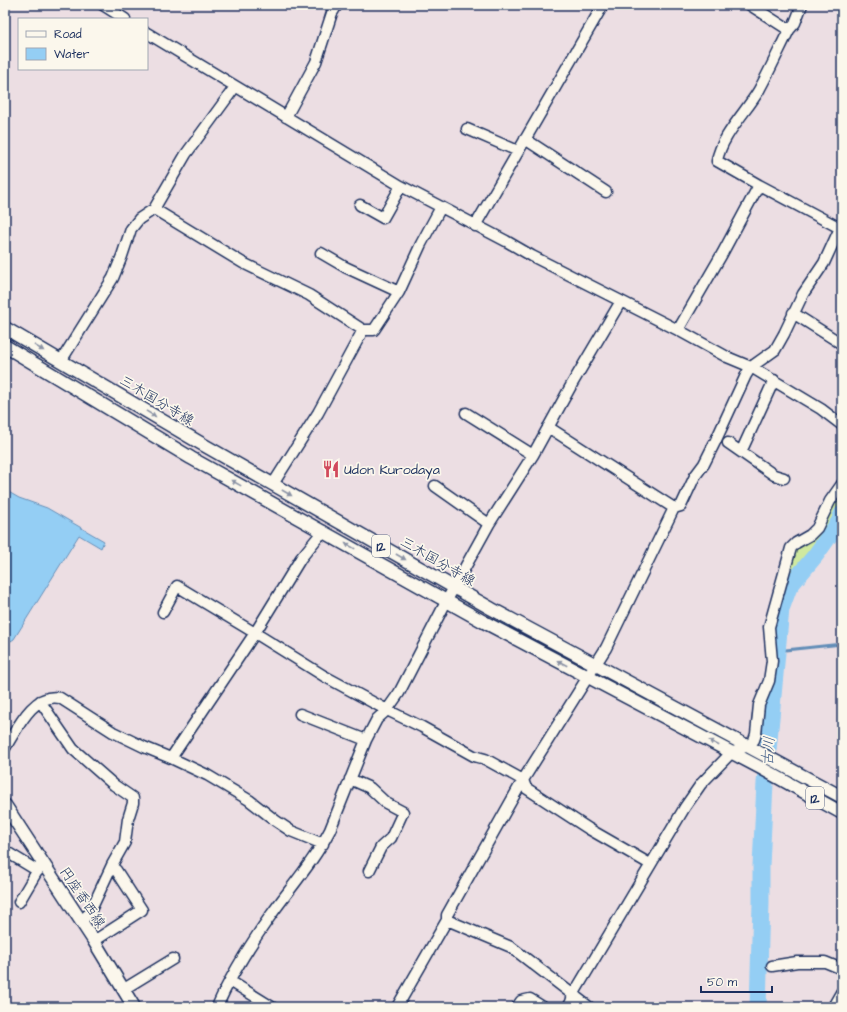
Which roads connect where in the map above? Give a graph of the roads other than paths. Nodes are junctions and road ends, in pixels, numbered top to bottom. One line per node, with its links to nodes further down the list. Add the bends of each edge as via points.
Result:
1 (103, 5): 6 (street)
2 (337, 5): 10 (street, via 316,62)
3 (603, 5): 12 (street)
4 (750, 5): 7 (street)
5 (802, 5): 7 (street, via 795,23)
6 (123, 18)
7 (789, 30): 15 (street, via 759,90 718,154 717,161)
8 (148, 34): 9 (street)
9 (235, 87): 10 (street); 19 (street, via 186,154)
10 (286, 117): 14 (street)
11 (467, 130): 13 (street)
12 (525, 139): 13 (street); 16 (street)
13 (518, 151): 20 (street)
14 (401, 186): 17 (street, via 383,218); 18 (street)
15 (759, 186): 21 (street); 28 (street)
16 (606, 192)
17 (360, 205)
18 (441, 207): 20 (street); 23 (street)
19 (154, 209): 27 (street, via 243,263 309,295); 31 (street, via 138,219 131,229 113,278)
20 (475, 226): 24 (street)
21 (841, 226): 25 (street, via 824,263)
22 (321, 252): 23 (street, via 345,267)
23 (399, 292): 27 (street, via 374,330)
24 (621, 301): 28 (street); 36 (street)
25 (793, 313): 29 (street); 32 (street, via 775,350)
26 (5, 328): 31 (main road, 三木国分寺線 / 12, one-way to 31)
27 (363, 330): 41 (street, via 318,413)
28 (678, 330): 32 (street)
29 (842, 344)
30 (5, 346): 46 (main road, 12, one-way to 30, via 191,458)
31 (61, 361): 41 (main road, 三木国分寺線 / 12, one-way to 41)
32 (751, 367): 33 (street); 44 (street, via 704,464 695,476 681,506)
33 (774, 380): 35 (street); 38 (street)
34 (466, 413): 39 (street)
35 (842, 425)
36 (548, 428): 39 (street); 44 (street)
37 (728, 443): 38 (street)
38 (741, 452): 40 (street, via 774,475)
39 (533, 455): 45 (street)
40 (784, 478)
41 (273, 484): 47 (main road, 三木国分寺線 / 12, one-way to 47)
42 (842, 484): 57 (street, via 830,501 817,528 791,548 769,627 772,661 769,681 759,705 756,734)
43 (435, 486): 45 (street)
44 (674, 508): 51 (street, via 606,648)
45 (490, 524): 47 (street)
46 (323, 531): 48 (main road, 12, one-way to 46); 50 (street, via 301,558)
47 (454, 587): 48 (street); 51 (main road, 三木国分寺線 / 12)
48 (447, 600): 52 (main road, 12, one-way to 48); 54 (street, via 399,693)
49 (163, 612): 50 (street, via 177,586)
50 (255, 633): 54 (street, via 324,676); 60 (street)
51 (595, 664): 52 (street); 57 (main road, 三木国分寺線 / 12)
52 (588, 676): 59 (main road, 12, one-way to 52); 62 (street)
53 (40, 701): 58 (street, via 31,709); 60 (street, via 54,696 60,698 113,732); 74 (street, via 73,750 133,798 134,803 128,819 126,842 90,912)
54 (387, 710): 56 (street, via 377,719); 62 (street)
55 (300, 714): 56 (street)
56 (366, 740): 61 (street)
57 (748, 746): 59 (street); 63 (main road, 三木国分寺線 / 12)
58 (5, 748)
59 (731, 753): 65 (main road, 12); 68 (street, via 701,784)
60 (171, 758): 66 (street, via 243,796 291,831)
61 (350, 778): 66 (street); 71 (street, via 370,788 386,803 403,812 391,838 381,847)
62 (523, 780): 68 (street, via 526,788 589,829); 73 (street, via 447,915)
63 (842, 797)
64 (5, 805): 69 (main road, 円座香西線)
65 (842, 813)
66 (323, 844): 79 (street, via 270,916)
67 (5, 851): 69 (street)
68 (650, 864): 82 (street)
69 (40, 867): 72 (street); 74 (main road, 円座香西線)
70 (116, 870): 75 (street, via 142,910)
71 (369, 871)
72 (19, 902)
73 (447, 920): 82 (street, via 511,947); 86 (street)
74 (81, 922): 75 (main road, 円座香西線)
75 (94, 941): 80 (main road, 円座香西線)
76 (173, 959): 80 (street)
77 (772, 966): 78 (street, via 797,962 825,962)
78 (842, 969)
79 (230, 981): 84 (street); 85 (street)
80 (124, 989): 83 (main road, 円座香西線)
81 (842, 993): 91 (main road)
82 (573, 995): 89 (street); 90 (street)
83 (134, 1007)
84 (217, 1007)
85 (272, 1007)
86 (397, 1007)
87 (517, 1007): 88 (street, via 521,1001 530,999)
88 (543, 1007)
89 (568, 1007)
90 (589, 1007)
91 (834, 1007)

